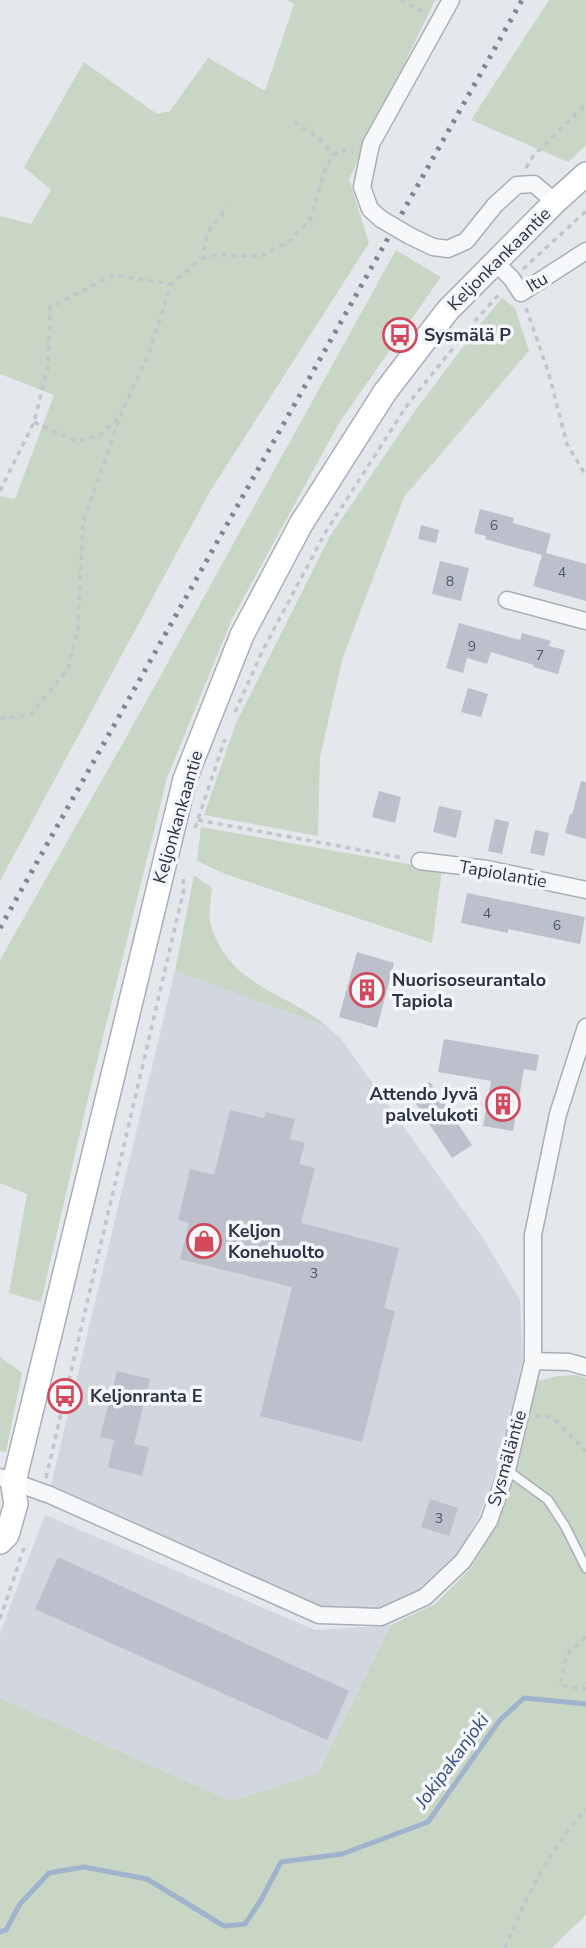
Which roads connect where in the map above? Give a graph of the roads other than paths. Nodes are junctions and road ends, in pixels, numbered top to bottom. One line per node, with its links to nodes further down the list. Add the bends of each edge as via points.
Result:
1 (452, 0): 3 (street, bridge, via 371,144 362,187 370,209 410,236 449,249 466,241 517,185 534,184)
2 (586, 174): 3 (main road, Keljonkankaantie)
3 (555, 202): 5 (main road, Keljonkankaantie)
4 (586, 251): 5 (street, Itu, via 517,286)
5 (495, 262): 14 (main road, Keljonkankaantie, via 448,310 385,392 300,524 242,635 194,755)
6 (507, 600): 7 (street)
7 (586, 621)
8 (420, 861): 9 (street, Tapiolantie, via 487,869)
9 (586, 890)
10 (586, 1027): 11 (street, Sysmäläntie, via 558,1114 533,1235)
11 (533, 1361): 12 (street); 13 (street, Sysmäläntie)
12 (586, 1367)
13 (507, 1470): 14 (street, Sysmäläntie, via 489,1521 463,1561 425,1597 381,1617 319,1615 42,1493); 16 (lane, via 548,1500)
14 (7, 1486): 15 (main road, Keljonkankaantie, via 16,1504)
15 (0, 1542)
16 (586, 1568)

